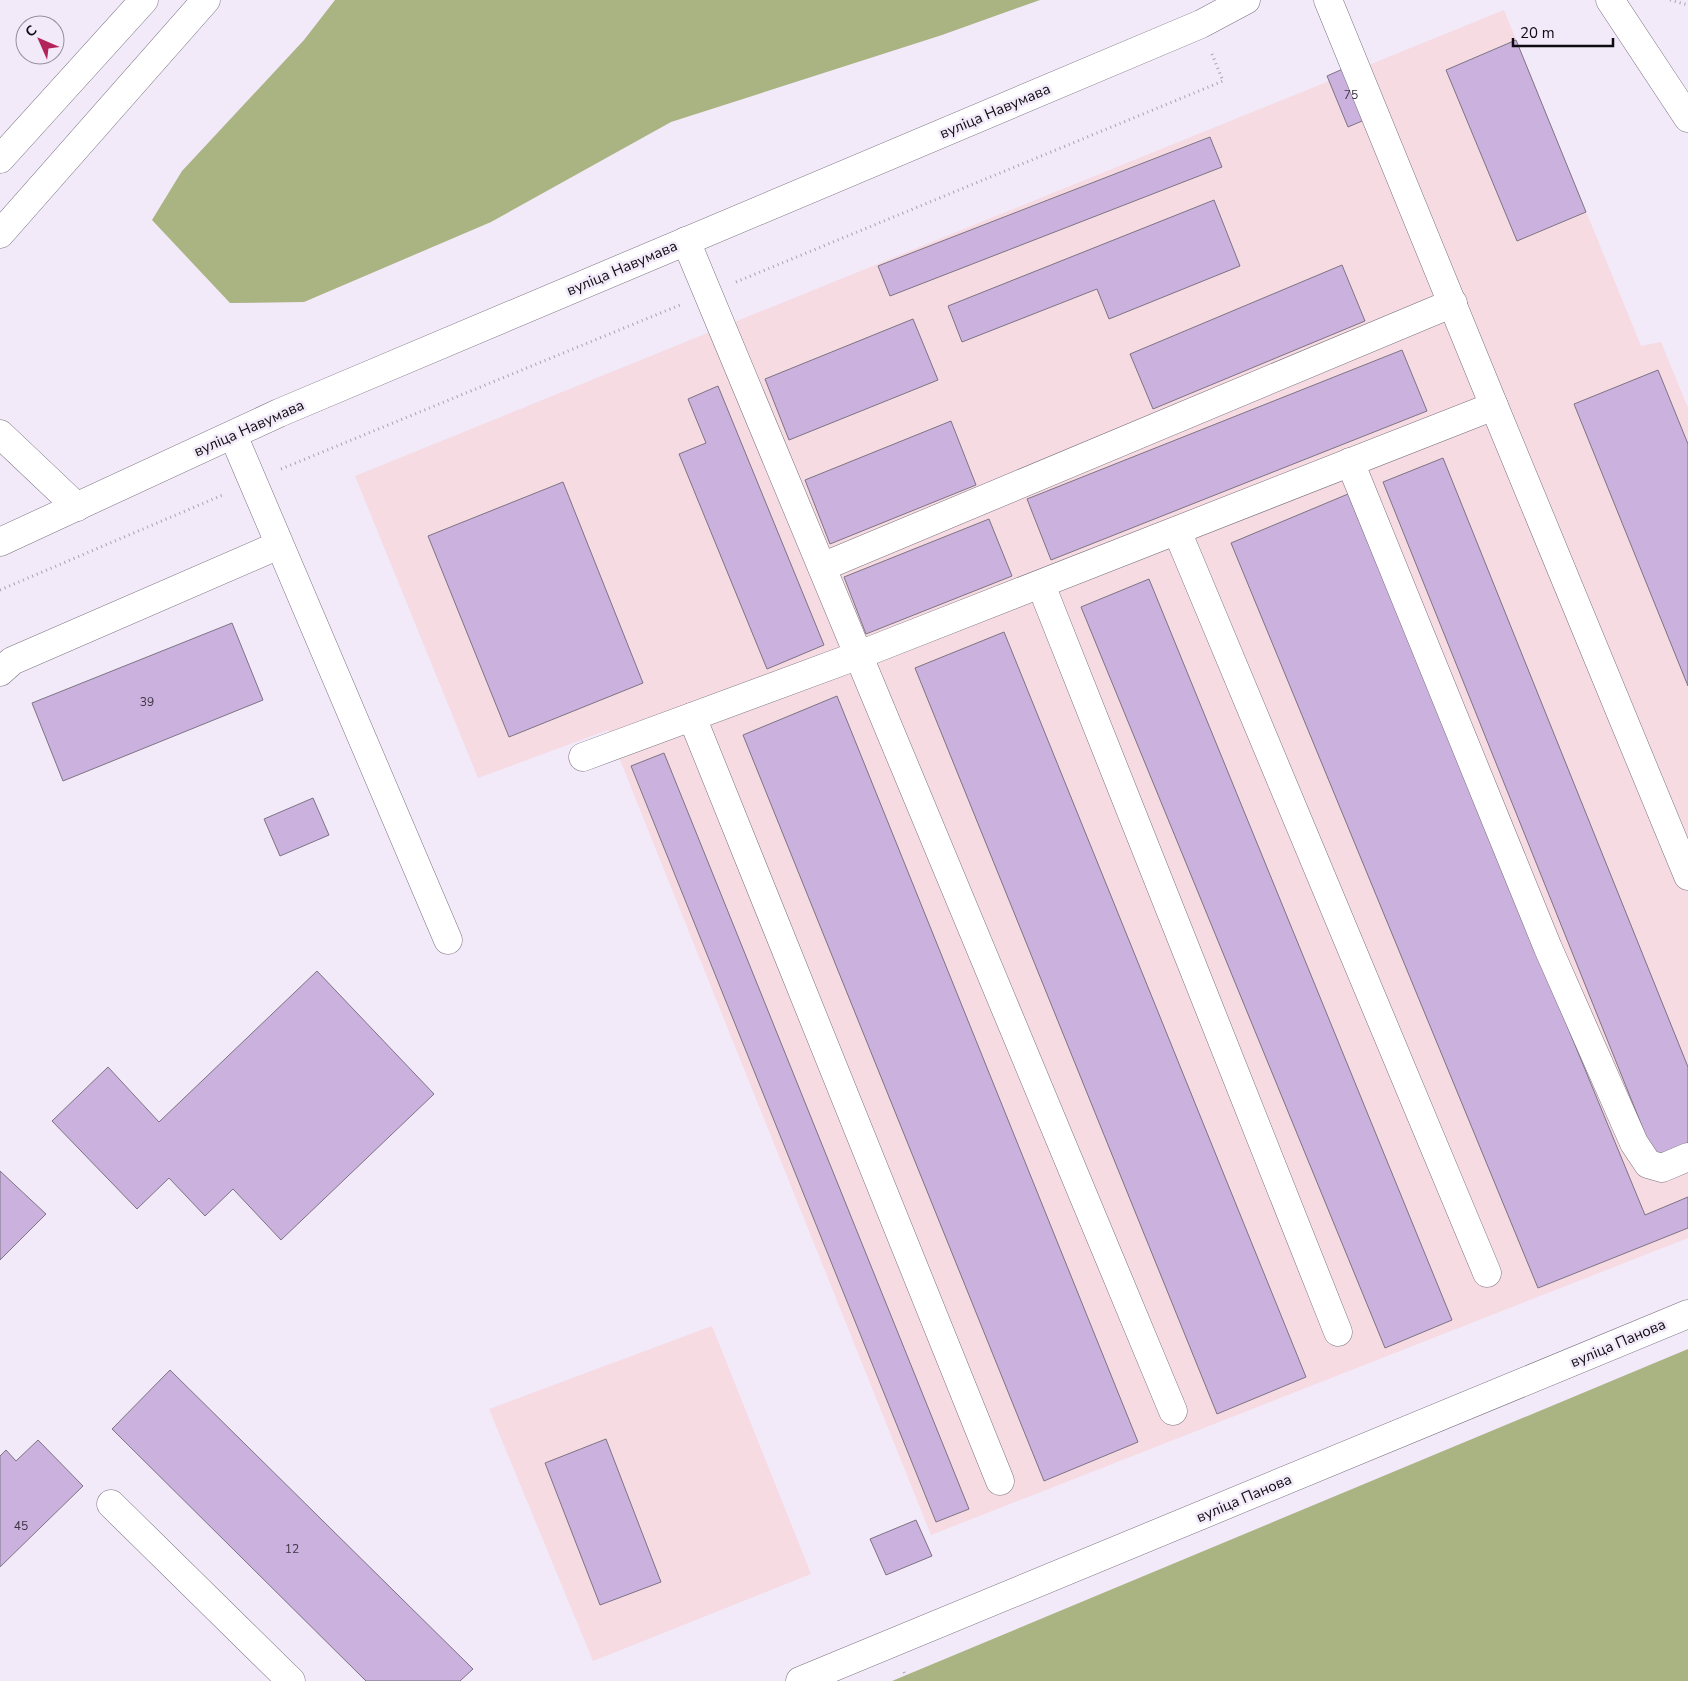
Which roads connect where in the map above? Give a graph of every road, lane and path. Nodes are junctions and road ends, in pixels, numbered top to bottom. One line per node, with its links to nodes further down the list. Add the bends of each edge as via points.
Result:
1 (144, 0): 10 (street)
2 (206, 0): 11 (street)
3 (1246, 0): 12 (street, вуліца Навумава, via 1201,24)
4 (1328, 0): 14 (street)
5 (1610, 0): 9 (street)
6 (1670, 0): 7 (path)
7 (1688, 5)
8 (1210, 48): 13 (path, via 1223,82)
9 (1688, 118)
10 (4, 147)
11 (0, 234)
12 (686, 241): 13 (street); 17 (street, вуліца Навумава)
13 (708, 293): 19 (path); 24 (street)
14 (1452, 303): 15 (street); 24 (street)
15 (1494, 406): 18 (street); 31 (street)
16 (0, 434): 20 (street)
17 (233, 435): 19 (street); 20 (street, вуліца Навумава)
18 (1350, 462): 21 (street); 33 (street, via 1548,948 1634,1142 1648,1164 1662,1168)
19 (254, 481): 23 (street); 26 (path)
20 (77, 507): 22 (street, вуліца Навумава)
21 (1177, 531): 25 (street); 34 (street)
22 (0, 542)
23 (279, 545): 28 (street, via 12,661); 32 (street)
24 (822, 567): 27 (street)
25 (1041, 585): 27 (street); 36 (street)
26 (0, 590)
27 (859, 655): 29 (street); 37 (street)
28 (0, 672)
29 (692, 717): 30 (street); 38 (street)
30 (583, 757)
31 (1688, 876)
32 (448, 940)
33 (1688, 1157)
34 (1487, 1273)
35 (1688, 1314): 41 (street, вуліца Панова)
36 (1338, 1332)
37 (1173, 1411)
38 (1000, 1481)
39 (111, 1504): 40 (street)
40 (291, 1681)
41 (800, 1681)

